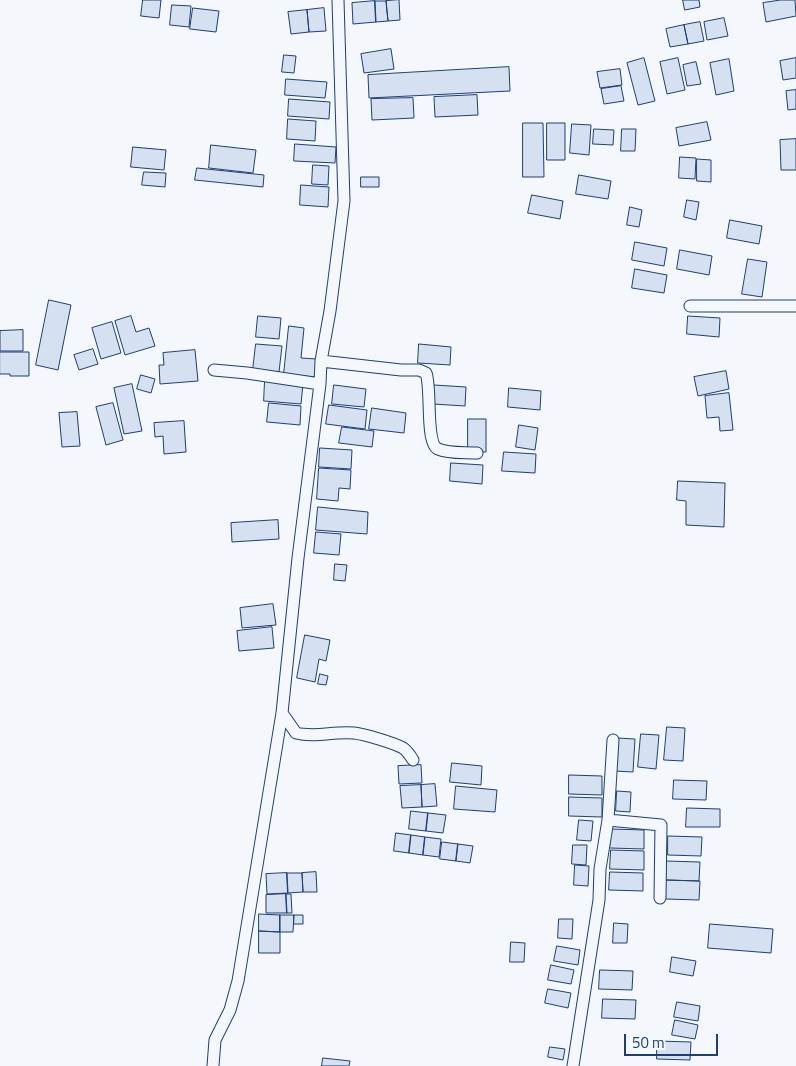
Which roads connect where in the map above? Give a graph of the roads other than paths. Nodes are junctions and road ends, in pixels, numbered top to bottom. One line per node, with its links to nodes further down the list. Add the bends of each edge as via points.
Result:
1 (338, 0): 4 (street, via 344,201)
2 (690, 306): 3 (street)
3 (796, 306)
4 (321, 361): 6 (street); 7 (street, via 426,372 433,446 445,451)
5 (214, 370): 6 (street)
6 (320, 384): 8 (street)
7 (477, 453)
8 (282, 713): 10 (street, via 296,733 304,736 364,735 402,747); 13 (street, via 238,981 230,1010 215,1040)
9 (613, 740): 11 (street)
10 (413, 760)
11 (608, 820): 12 (street, via 661,825); 14 (street)
12 (660, 898)
13 (213, 1066)
14 (573, 1066)

